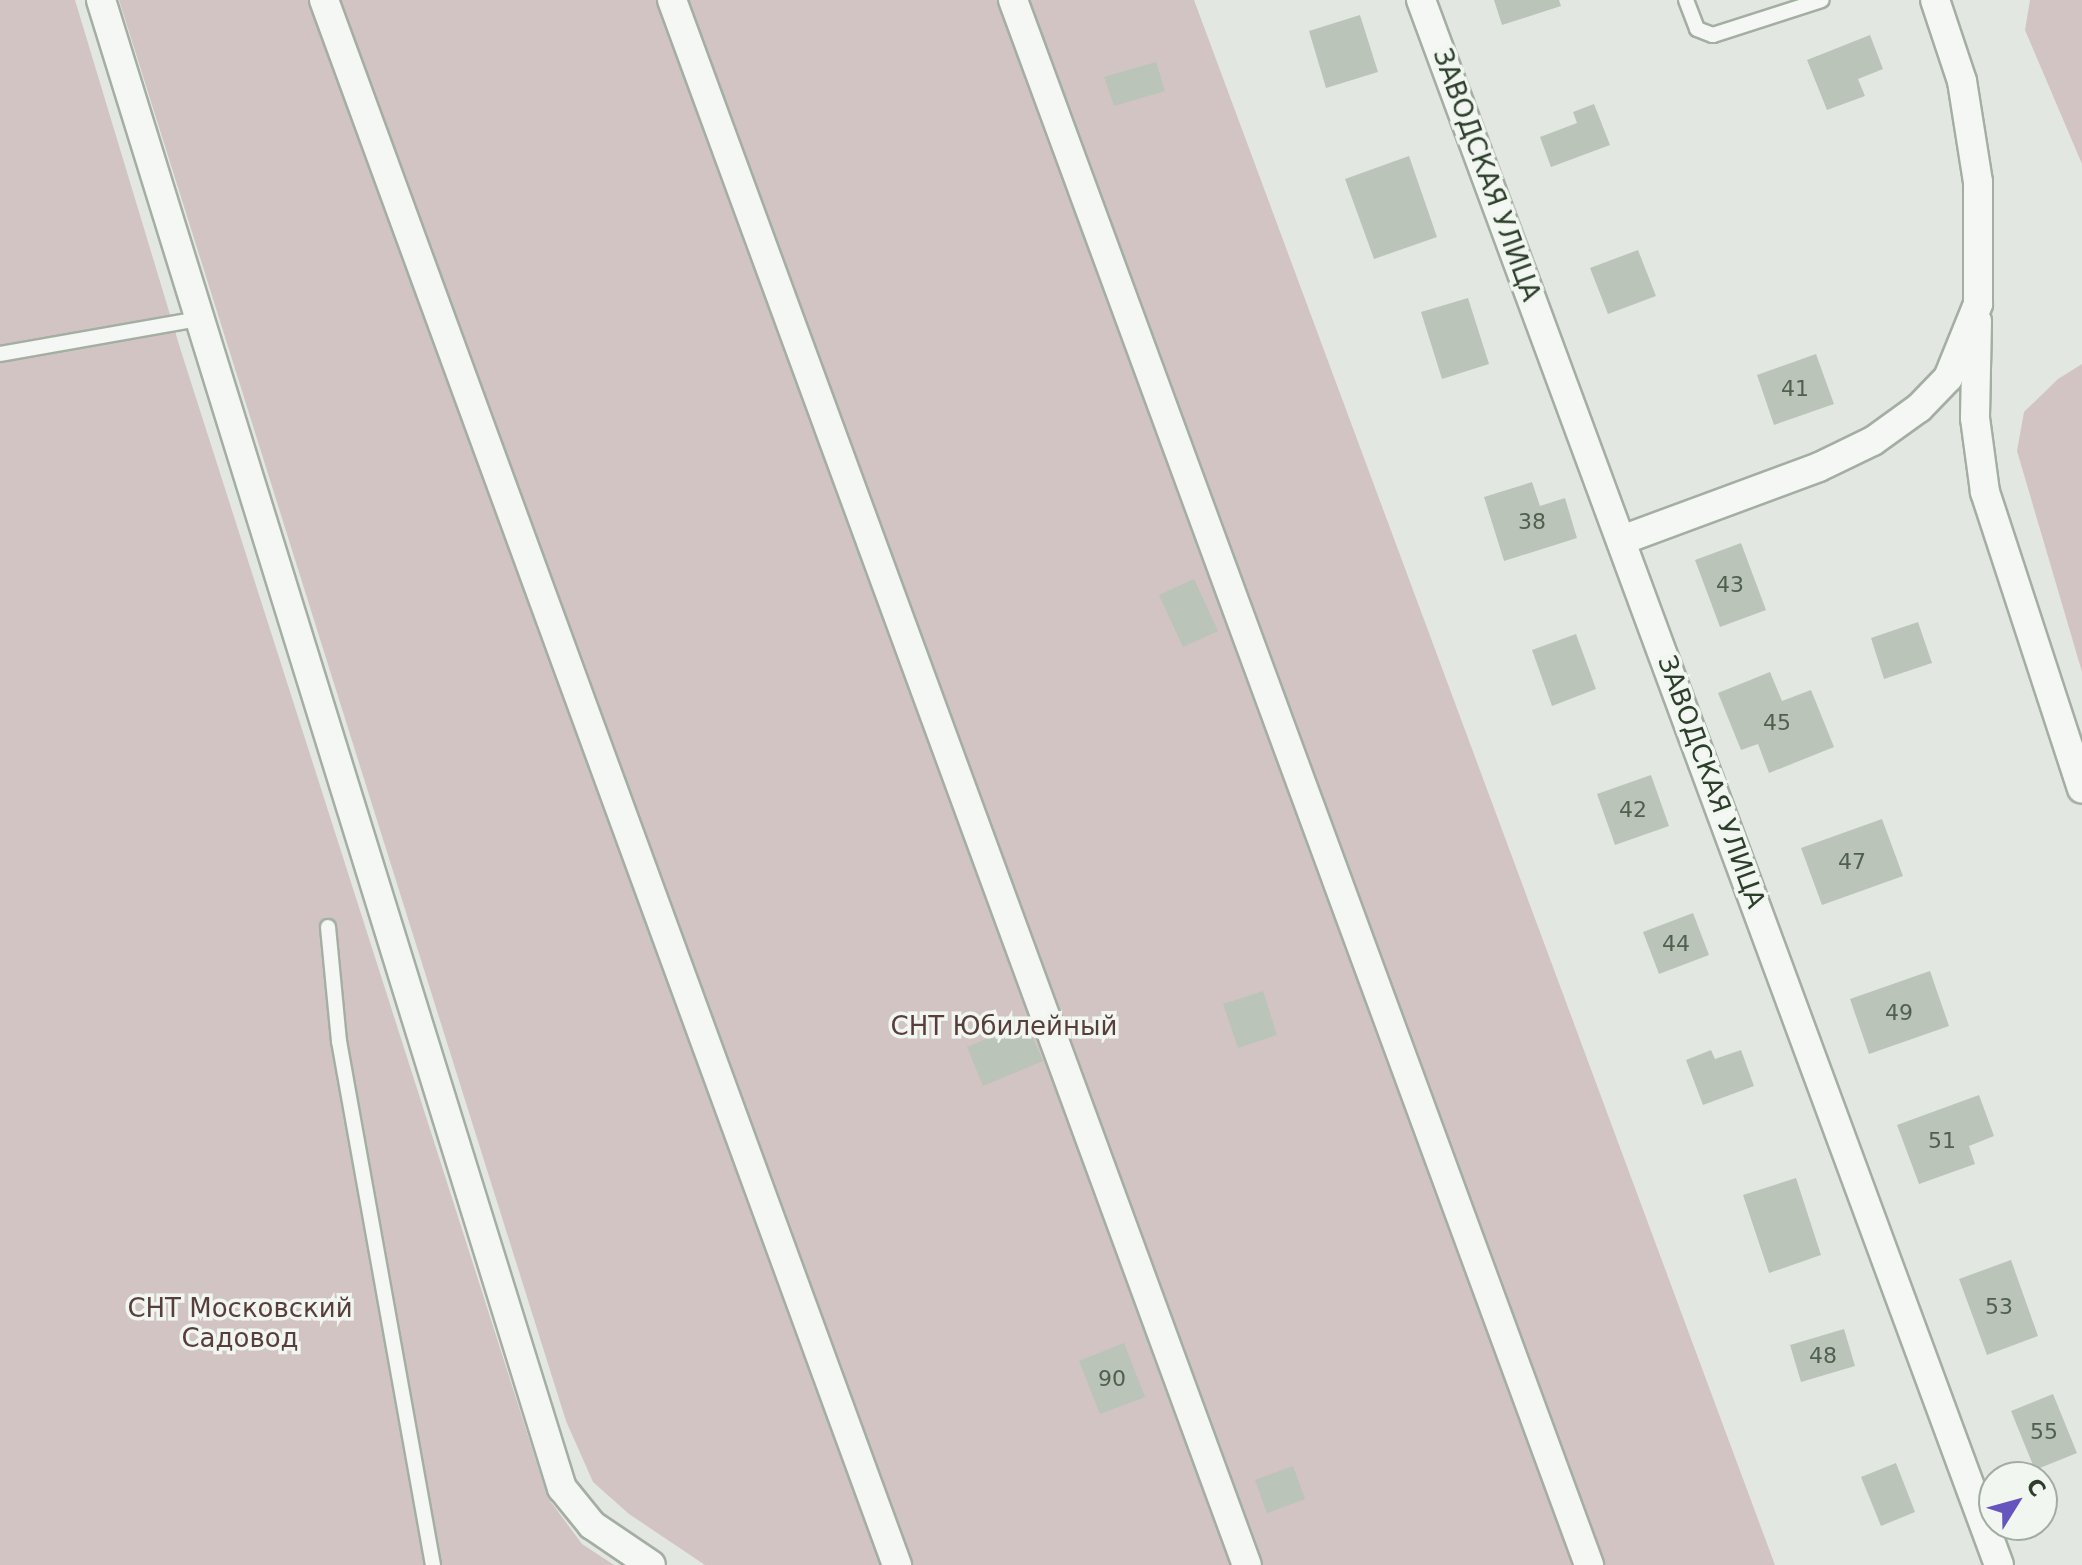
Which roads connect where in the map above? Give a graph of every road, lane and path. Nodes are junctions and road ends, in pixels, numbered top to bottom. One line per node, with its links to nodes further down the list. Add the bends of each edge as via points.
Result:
1 (101, 0): 10 (street)
2 (324, 0): 17 (street)
3 (672, 0): 18 (street)
4 (1013, 0): 19 (street)
5 (1421, 0): 12 (street, ЗАВОДСКАЯ УЛИЦА)
6 (1686, 0): 7 (lane, via 1697,29 1713,35)
7 (1822, 0)
8 (1935, 0): 9 (street, via 1962,81 1978,182)
9 (1978, 304): 12 (street, via 1948,378 1919,408 1873,441 1819,467); 13 (street, via 1975,418 1985,492)
10 (198, 319): 11 (lane); 16 (street, via 562,1488 592,1525)
11 (0, 354)
12 (1622, 540): 20 (street, ЗАВОДСКАЯ УЛИЦА)
13 (2082, 789)
14 (328, 927): 15 (lane, via 339,1041)
15 (433, 1565)
16 (651, 1565)
17 (897, 1565)
18 (1247, 1565)
19 (1589, 1565)
20 (1999, 1565)

